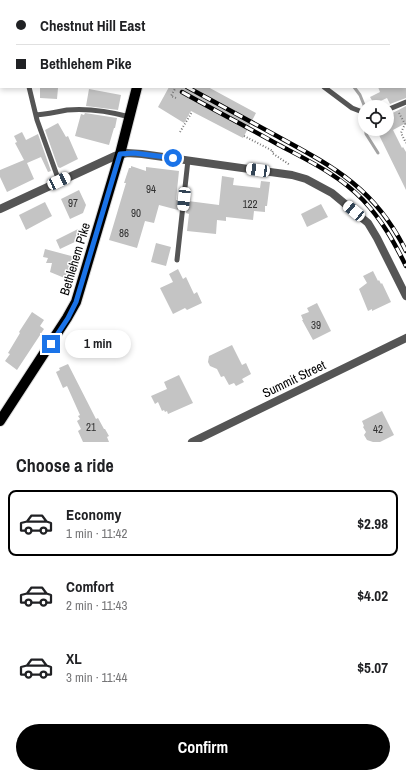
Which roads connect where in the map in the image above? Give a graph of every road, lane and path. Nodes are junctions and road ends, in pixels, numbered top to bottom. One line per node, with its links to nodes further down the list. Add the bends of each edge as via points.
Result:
1 (29, 88): 10 (lane)
2 (137, 88): 11 (main road, Bethlehem Pike)
3 (175, 88): 5 (path, via 171,96)
4 (325, 88): 8 (lane)
5 (176, 98)
6 (406, 102): 7 (lane)
7 (395, 106): 14 (path, via 405,124 401,133)
8 (358, 110)
9 (192, 112): 12 (path)
10 (36, 115): 11 (lane, via 89,109 107,110); 18 (lane)
11 (130, 117): 15 (main road, Bethlehem Pike)
12 (180, 132)
13 (244, 136): 17 (path, via 273,151 272,153)
14 (406, 143)
15 (120, 154): 16 (street); 18 (street); 23 (main road, Bethlehem Pike, via 76,302)
16 (188, 160): 20 (lane); 21 (street, via 286,174 306,180 332,193 368,223)
17 (294, 167)
18 (59, 181): 19 (street)
19 (0, 209)
20 (177, 260)
21 (406, 296)
22 (406, 338): 24 (street, Summit Street)
23 (0, 421)
24 (192, 442)

